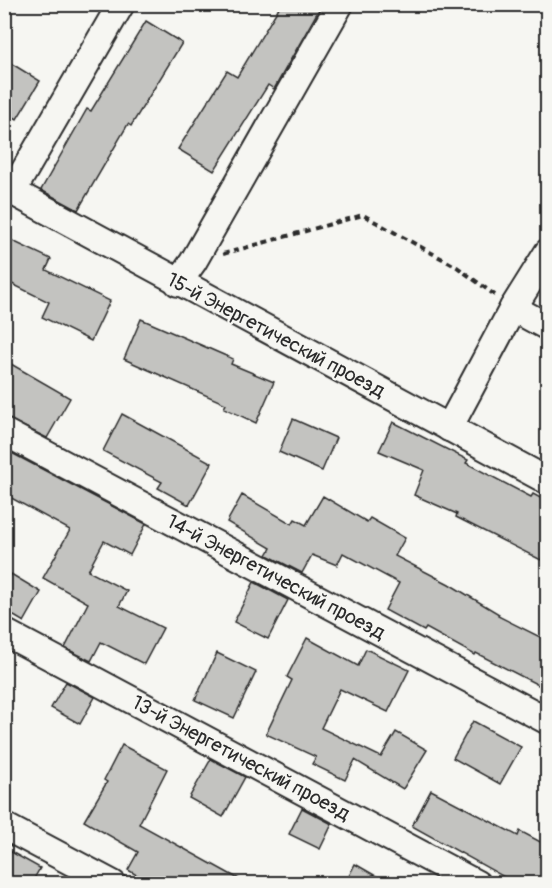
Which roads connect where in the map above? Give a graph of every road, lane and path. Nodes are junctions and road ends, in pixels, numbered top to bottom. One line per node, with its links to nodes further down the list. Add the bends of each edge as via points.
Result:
1 (121, 4): 3 (street)
2 (340, 4): 5 (street)
3 (8, 190): 6 (street, 15-й Энергетический проезд)
4 (548, 252): 7 (street)
5 (193, 262): 6 (street); 7 (path, via 363,215 457,267)
6 (178, 283): 9 (street, 15-й Энергетический проезд)
7 (513, 308): 8 (street); 9 (street)
8 (548, 327)
9 (449, 428): 11 (street, 15-й Энергетический проезд)
10 (4, 432): 13 (street, 14-й Энергетический проезд)
11 (548, 481)
12 (4, 632): 16 (street, 13-й Энергетический проезд)
13 (548, 721)
14 (4, 826): 15 (street)
15 (113, 884)
16 (477, 884)

